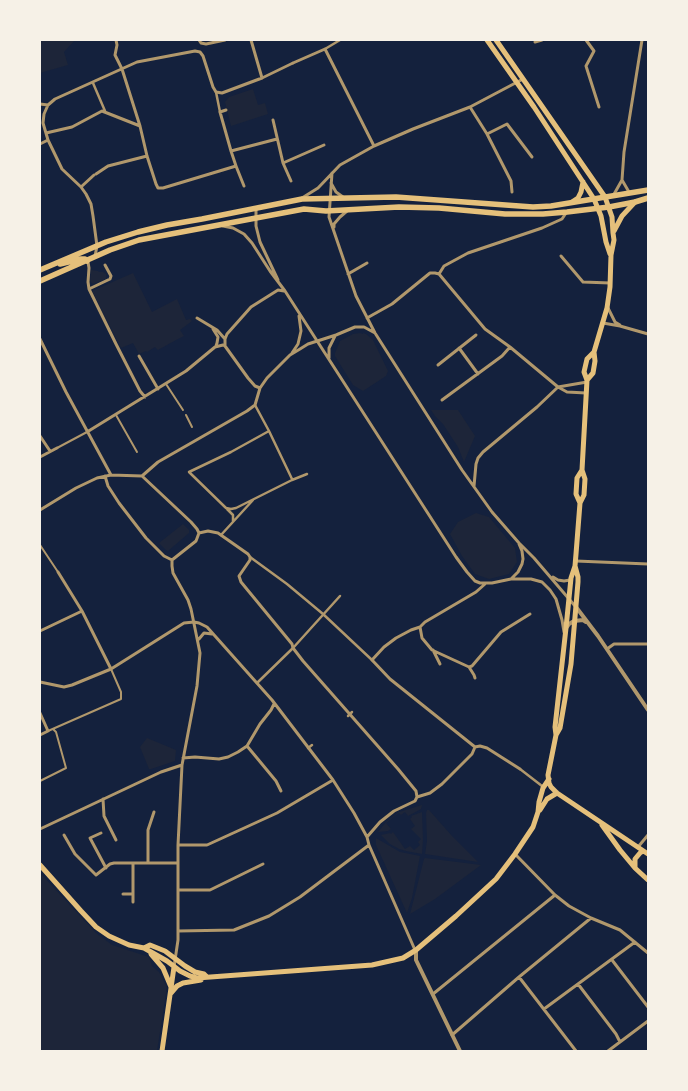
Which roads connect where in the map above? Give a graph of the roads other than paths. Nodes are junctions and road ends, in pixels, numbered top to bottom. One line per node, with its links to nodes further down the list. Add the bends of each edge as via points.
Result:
1 (116, 40): 14 (street, via 114,55)
2 (199, 40): 3 (street, via 201,44)
3 (225, 40)
4 (250, 40): 15 (street)
5 (340, 40): 12 (street)
6 (487, 40): 18 (main road)
7 (496, 40): 16 (main road)
8 (542, 40): 11 (street)
9 (586, 40): 23 (street, via 594,51 586,66)
10 (642, 40): 43 (street)
11 (535, 42)
12 (325, 49): 13 (street); 35 (street)
13 (293, 63): 15 (street)
14 (122, 69): 17 (street); 19 (street, via 137,62 200,52); 28 (street)
15 (262, 78): 19 (street, via 222,93)
16 (523, 79): 18 (street); 52 (main road)
17 (93, 83): 21 (street); 26 (street)
18 (517, 83): 22 (street); 42 (main road)
19 (216, 92): 25 (street)
20 (40, 104): 21 (street)
21 (48, 105): 29 (street, via 43,123)
22 (470, 107): 30 (street); 35 (street)
23 (599, 107)
24 (226, 110): 25 (street)
25 (220, 112): 36 (street)
26 (106, 113): 28 (street); 29 (street, via 102,111 72,127)
27 (273, 120): 31 (street)
28 (140, 126): 37 (street)
29 (46, 133): 32 (street)
30 (486, 134): 38 (street, via 507,124); 49 (street, via 511,180)
31 (277, 139): 36 (street); 39 (street)
32 (48, 140): 33 (street); 47 (street, via 64,173)
33 (40, 144)
34 (324, 145): 39 (street)
35 (374, 146): 41 (street)
36 (231, 150): 40 (street)
37 (147, 156): 40 (street, via 158,188); 47 (street, via 108,166)
38 (532, 157)
39 (283, 163): 44 (street)
40 (236, 166): 46 (street)
41 (332, 173): 45 (street); 55 (street)
42 (582, 180): 57 (main road); 58 (main road, via 581,192)
43 (622, 180): 50 (street); 51 (street)
44 (291, 181)
45 (331, 183): 53 (street); 56 (street, via 336,192)
46 (244, 186)
47 (81, 187): 70 (street, via 91,204)
48 (648, 190): 50 (highway)
49 (512, 192)
50 (630, 194): 51 (highway)
51 (613, 196): 52 (highway)
52 (605, 197): 57 (highway); 60 (main road)
53 (330, 198): 55 (highway); 56 (highway); 64 (street)
54 (648, 198): 59 (highway)
55 (302, 199): 62 (highway)
56 (348, 199): 58 (highway, via 396,197 533,207)
57 (594, 199): 58 (highway); 61 (main road)
58 (572, 202)
59 (636, 202): 60 (highway); 69 (main road, via 622,216)
60 (608, 207): 61 (highway); 69 (main road)
61 (598, 208): 65 (highway); 72 (main road)
62 (256, 209): 66 (street); 70 (highway, via 138,232)
63 (350, 209): 64 (highway); 65 (highway, via 439,208 505,214); 68 (street, via 334,224)
64 (329, 210): 66 (highway, via 304,209); 68 (street)
65 (566, 212): 81 (street, via 562,219 542,228 468,253 444,266)
66 (256, 218): 67 (highway); 83 (street, via 260,242)
67 (217, 226): 71 (highway); 83 (street, via 233,228 244,234)
68 (334, 230): 80 (street)
69 (613, 233): 72 (main road)
70 (97, 246): 71 (highway); 74 (street); 76 (highway)
71 (121, 246): 74 (highway)
72 (611, 255): 84 (main road)
73 (561, 256): 84 (street, via 583,282)
74 (94, 258): 75 (highway)
75 (88, 261): 76 (highway); 82 (highway); 85 (street)
76 (56, 263): 79 (highway)
77 (366, 263): 80 (street)
78 (105, 265): 85 (street, via 110,279)
79 (40, 270)
80 (348, 274): 90 (street)
81 (437, 274): 90 (street, via 430,273 392,304); 103 (street, via 485,329)
82 (40, 281)
83 (280, 282): 86 (street)
84 (611, 283): 87 (main road)
85 (89, 289): 117 (street)
86 (285, 291): 88 (street); 99 (street, via 278,290 251,308)
87 (608, 308): 91 (main road); 92 (street)
88 (298, 313): 100 (street); 106 (street, via 301,334)
89 (197, 318): 93 (street)
90 (367, 318): 94 (street)
91 (603, 323): 92 (street); 105 (main road)
92 (620, 326): 95 (street)
93 (213, 329): 99 (street); 102 (street, via 218,337)
94 (375, 333): 96 (street, via 357,326); 136 (street)
95 (648, 334)
96 (336, 335): 100 (street); 108 (street, via 329,348)
97 (476, 335): 104 (street)
98 (40, 339): 125 (street)
99 (225, 340): 101 (street)
100 (317, 341): 106 (street); 108 (street)
101 (225, 346): 102 (street); 114 (street, via 248,378)
102 (215, 347): 112 (street)
103 (510, 347): 110 (street); 113 (street)
104 (459, 348): 109 (street); 110 (street)
105 (594, 352): 111 (main road, via 593,373); 111 (main road, via 587,359 584,372)
106 (290, 355): 114 (street)
107 (139, 356): 115 (street)
108 (329, 359): 153 (street, via 456,557 476,581)
109 (438, 365)
110 (478, 374): 118 (street)
111 (587, 381): 113 (street); 116 (main road)
112 (166, 384): 115 (street); 120 (lane)
113 (558, 387): 116 (street, via 567,392); 136 (street, via 483,452 476,464)
114 (260, 388): 119 (street)
115 (158, 389): 117 (street)
116 (586, 393): 147 (main road, via 584,495 580,503)
117 (145, 397): 121 (street)
118 (442, 400)
119 (254, 405): 124 (street); 134 (street, via 158,462)
120 (183, 410)
121 (116, 414): 125 (street); 129 (lane)
122 (186, 415): 123 (lane)
123 (192, 427)
124 (269, 430): 135 (street); 138 (street, via 190,472)
125 (87, 432): 127 (lane); 132 (street)
126 (40, 436): 128 (street)
127 (56, 448): 128 (street)
128 (50, 451): 130 (street)
129 (137, 452)
130 (40, 457)
131 (307, 474): 135 (street)
132 (111, 475): 133 (street); 134 (street)
133 (105, 476): 139 (street, via 91,480); 146 (street, via 119,503 141,531 164,556)
134 (142, 476): 141 (street)
135 (292, 480): 137 (street)
136 (474, 487): 143 (street)
137 (254, 499): 138 (street, via 236,508); 140 (street)
138 (226, 508): 140 (street, via 233,516)
139 (40, 510)
140 (232, 524): 142 (street)
141 (199, 533): 142 (street, via 212,531); 146 (street, via 196,541)
142 (221, 536): 145 (street)
143 (519, 543): 150 (street); 152 (street, via 522,564)
144 (40, 545): 149 (lane)
145 (250, 557): 158 (street); 170 (street, via 239,576 240,582)
146 (172, 560): 161 (street)
147 (575, 563): 148 (street); 151 (main road); 156 (main road, via 578,577)
148 (648, 564)
149 (58, 572): 157 (street)
150 (548, 574): 151 (street, via 564,582); 155 (street)
151 (571, 578): 155 (main road)
152 (511, 579): 153 (street); 168 (street, via 531,579 547,587 558,606)
153 (486, 583): 163 (street)
154 (340, 596): 158 (street)
155 (569, 599): 156 (street); 164 (main road)
156 (575, 606): 160 (main road); 162 (street)
157 (82, 611): 165 (street); 176 (street)
158 (322, 614): 170 (street); 173 (street)
159 (530, 614): 175 (street, via 502,632)
160 (574, 621): 162 (street); 164 (street); 186 (main road, via 569,680)
161 (194, 622): 166 (street, via 203,624); 167 (street); 176 (street, via 184,623)
162 (588, 623): 171 (street)
163 (420, 628): 172 (street, via 422,638); 173 (street, via 396,638)
164 (566, 628): 168 (main road)
165 (40, 631)
166 (213, 634): 167 (street, via 204,633); 179 (street)
167 (198, 640): 191 (street, via 197,686)
168 (565, 640): 186 (main road)
169 (648, 644): 171 (street, via 614,644)
170 (293, 648): 179 (street); 200 (street, via 416,791)
171 (607, 649): 181 (street)
172 (432, 650): 174 (street); 175 (street)
173 (372, 660): 189 (street, via 390,679)
174 (440, 664)
175 (469, 667): 177 (street)
176 (111, 669): 178 (street, via 64,687); 183 (lane, via 122,699)
177 (475, 678)
178 (40, 682)
179 (257, 683): 180 (street)
180 (274, 703): 188 (street); 190 (street)
181 (648, 710)
182 (40, 713): 184 (street)
183 (53, 729): 184 (lane); 196 (lane, via 66,768)
184 (48, 731): 185 (street)
185 (40, 735)
186 (556, 735): 194 (main road)
187 (312, 745): 190 (street)
188 (247, 746): 191 (street, via 228,757); 198 (street)
189 (475, 747): 193 (street, via 487,748); 200 (street, via 442,784 430,794)
190 (308, 748): 195 (street)
191 (183, 758): 192 (street)
192 (182, 766): 201 (street); 211 (street)
193 (520, 769): 197 (street)
194 (548, 778): 199 (main road); 203 (main road)
195 (333, 780): 209 (street); 211 (street, via 276,813 207,845)
196 (40, 781)
197 (542, 786)
198 (281, 791)
199 (557, 793): 203 (main road, via 547,799); 204 (main road)
200 (417, 797): 209 (street, via 389,814)
201 (103, 799): 205 (street); 210 (street, via 104,816)
202 (154, 812): 217 (street, via 148,830)
203 (538, 812): 214 (main road, via 533,827)
204 (600, 822): 213 (main road); 221 (main road)
205 (40, 830)
206 (101, 833): 220 (street, via 90,838)
207 (64, 835): 220 (street, via 75,854 96,875)
208 (648, 835): 213 (street)
209 (367, 837): 212 (street)
210 (116, 840)
211 (178, 845): 215 (street)
212 (370, 845): 231 (street, via 269,916 234,930); 234 (street)
213 (643, 851): 221 (main road, via 635,860)
214 (515, 854): 228 (street); 234 (main road, via 496,879)
215 (178, 862): 217 (street); 225 (street)
216 (133, 863): 217 (street); 220 (street, via 114,863); 227 (street)
217 (148, 863)
218 (263, 864): 225 (street, via 210,890)
219 (40, 865): 233 (main road, via 96,926 109,936)
220 (106, 868)
221 (635, 868): 223 (main road)
222 (648, 871): 223 (main road)
223 (643, 875): 224 (main road)
224 (648, 880)
225 (178, 890): 231 (street)
226 (123, 894): 227 (street)
227 (133, 894): 229 (street)
228 (555, 895): 230 (street); 244 (street)
229 (133, 902)
230 (591, 918): 232 (street, via 620,930); 241 (street)
231 (178, 930): 237 (street)
232 (635, 942): 236 (street); 238 (street)
233 (144, 948): 235 (main road); 237 (main road, via 150,945)
234 (416, 950): 240 (main road, via 403,958 372,965); 244 (street, via 416,960)
235 (150, 952): 239 (main road); 243 (main road, via 164,968)
236 (648, 953)
237 (176, 959): 239 (street); 240 (main road)
238 (612, 960): 242 (street); 245 (street)
239 (174, 967): 240 (main road, via 190,976); 243 (main road)
240 (207, 977): 243 (main road)
241 (519, 977): 246 (street); 248 (street)
242 (578, 984): 246 (street); 249 (street)
243 (171, 990): 250 (main road)
244 (433, 994): 248 (street)
245 (648, 1006)
246 (544, 1009): 252 (street)
247 (648, 1021): 249 (street)
248 (452, 1035): 251 (street)
249 (620, 1042): 253 (street)
250 (162, 1051)
251 (460, 1051)
252 (576, 1051)
253 (608, 1051)

